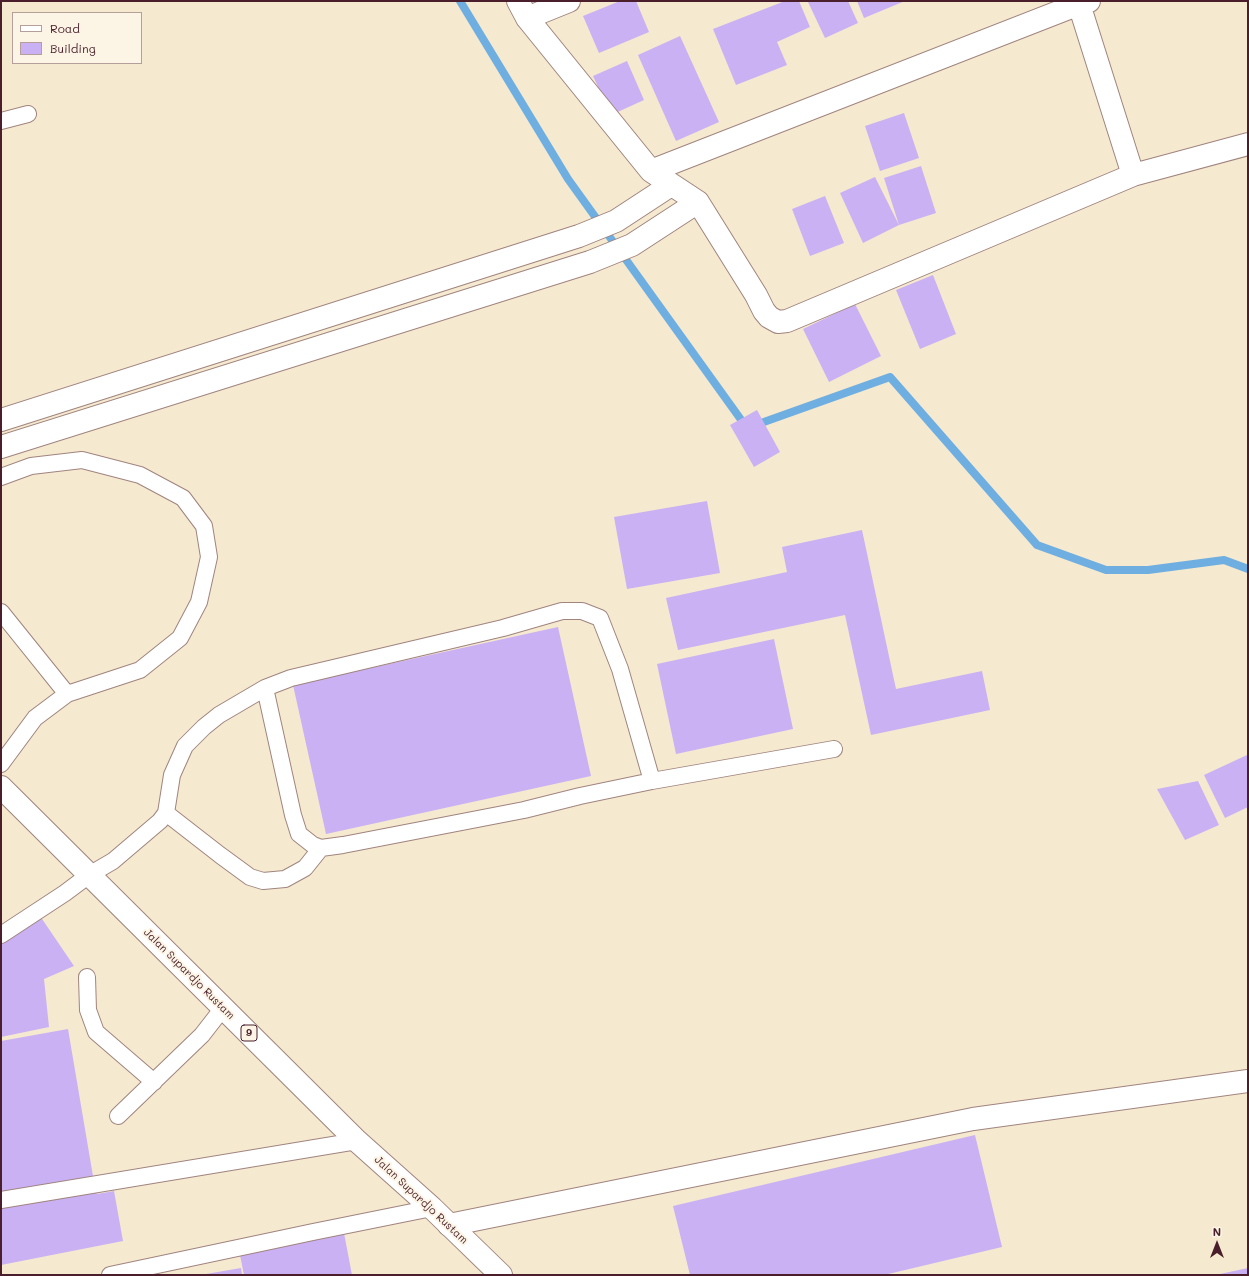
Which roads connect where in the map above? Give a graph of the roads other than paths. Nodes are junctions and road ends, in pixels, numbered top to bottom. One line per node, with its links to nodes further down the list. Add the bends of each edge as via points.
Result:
1 (569, 1): 3 (main road)
2 (1082, 2): 7 (main road); 8 (main road)
3 (523, 9): 7 (main road)
4 (28, 114): 5 (lane)
5 (1, 122)
6 (1248, 144): 8 (main road)
7 (651, 171): 9 (main road)
8 (1132, 175): 10 (main road, via 787,322 778,322 764,311)
9 (670, 185): 10 (main road); 11 (main road, via 616,220 579,236)
10 (698, 202): 12 (main road, via 632,245 590,262)
11 (1, 420)
12 (1, 447)
13 (1, 476): 16 (lane, via 31,466 82,460 140,475 183,498 204,526 208,557 199,602 180,638 140,670)
14 (1, 612): 16 (lane)
15 (265, 688): 19 (lane, via 291,678 503,628 562,611 582,611 600,618 620,669); 21 (lane, via 219,715 185,746 172,775); 22 (lane, via 299,834)
16 (67, 694): 18 (lane, via 35,718)
17 (834, 749): 19 (lane)
18 (1, 764)
19 (652, 781): 22 (lane, via 524,810)
20 (1, 787): 23 (main road, Jalan Supardjo Rustam / 9)
21 (166, 813): 22 (lane, via 250,877 263,881 291,876 305,868); 23 (lane, via 113,861)
22 (321, 848)
23 (89, 875): 24 (lane); 26 (main road, Jalan Supardjo Rustam / 9)
24 (1, 935)
25 (87, 976): 28 (lane, via 88,1010 96,1032)
26 (223, 1008): 28 (lane, via 202,1035); 30 (main road, Jalan Supardjo Rustam / 9)
27 (1248, 1081): 33 (main road, via 973,1119)
28 (154, 1082): 29 (lane)
29 (118, 1116)
30 (357, 1141): 31 (lane); 32 (main road, Jalan Supardjo Rustam / 9)
31 (1, 1200)
32 (432, 1208): 33 (main road, Jalan Supardjo Rustam / 9); 34 (lane)
33 (449, 1225): 35 (main road, Jalan Supardjo Rustam / 9)
34 (110, 1275)
35 (501, 1275)

